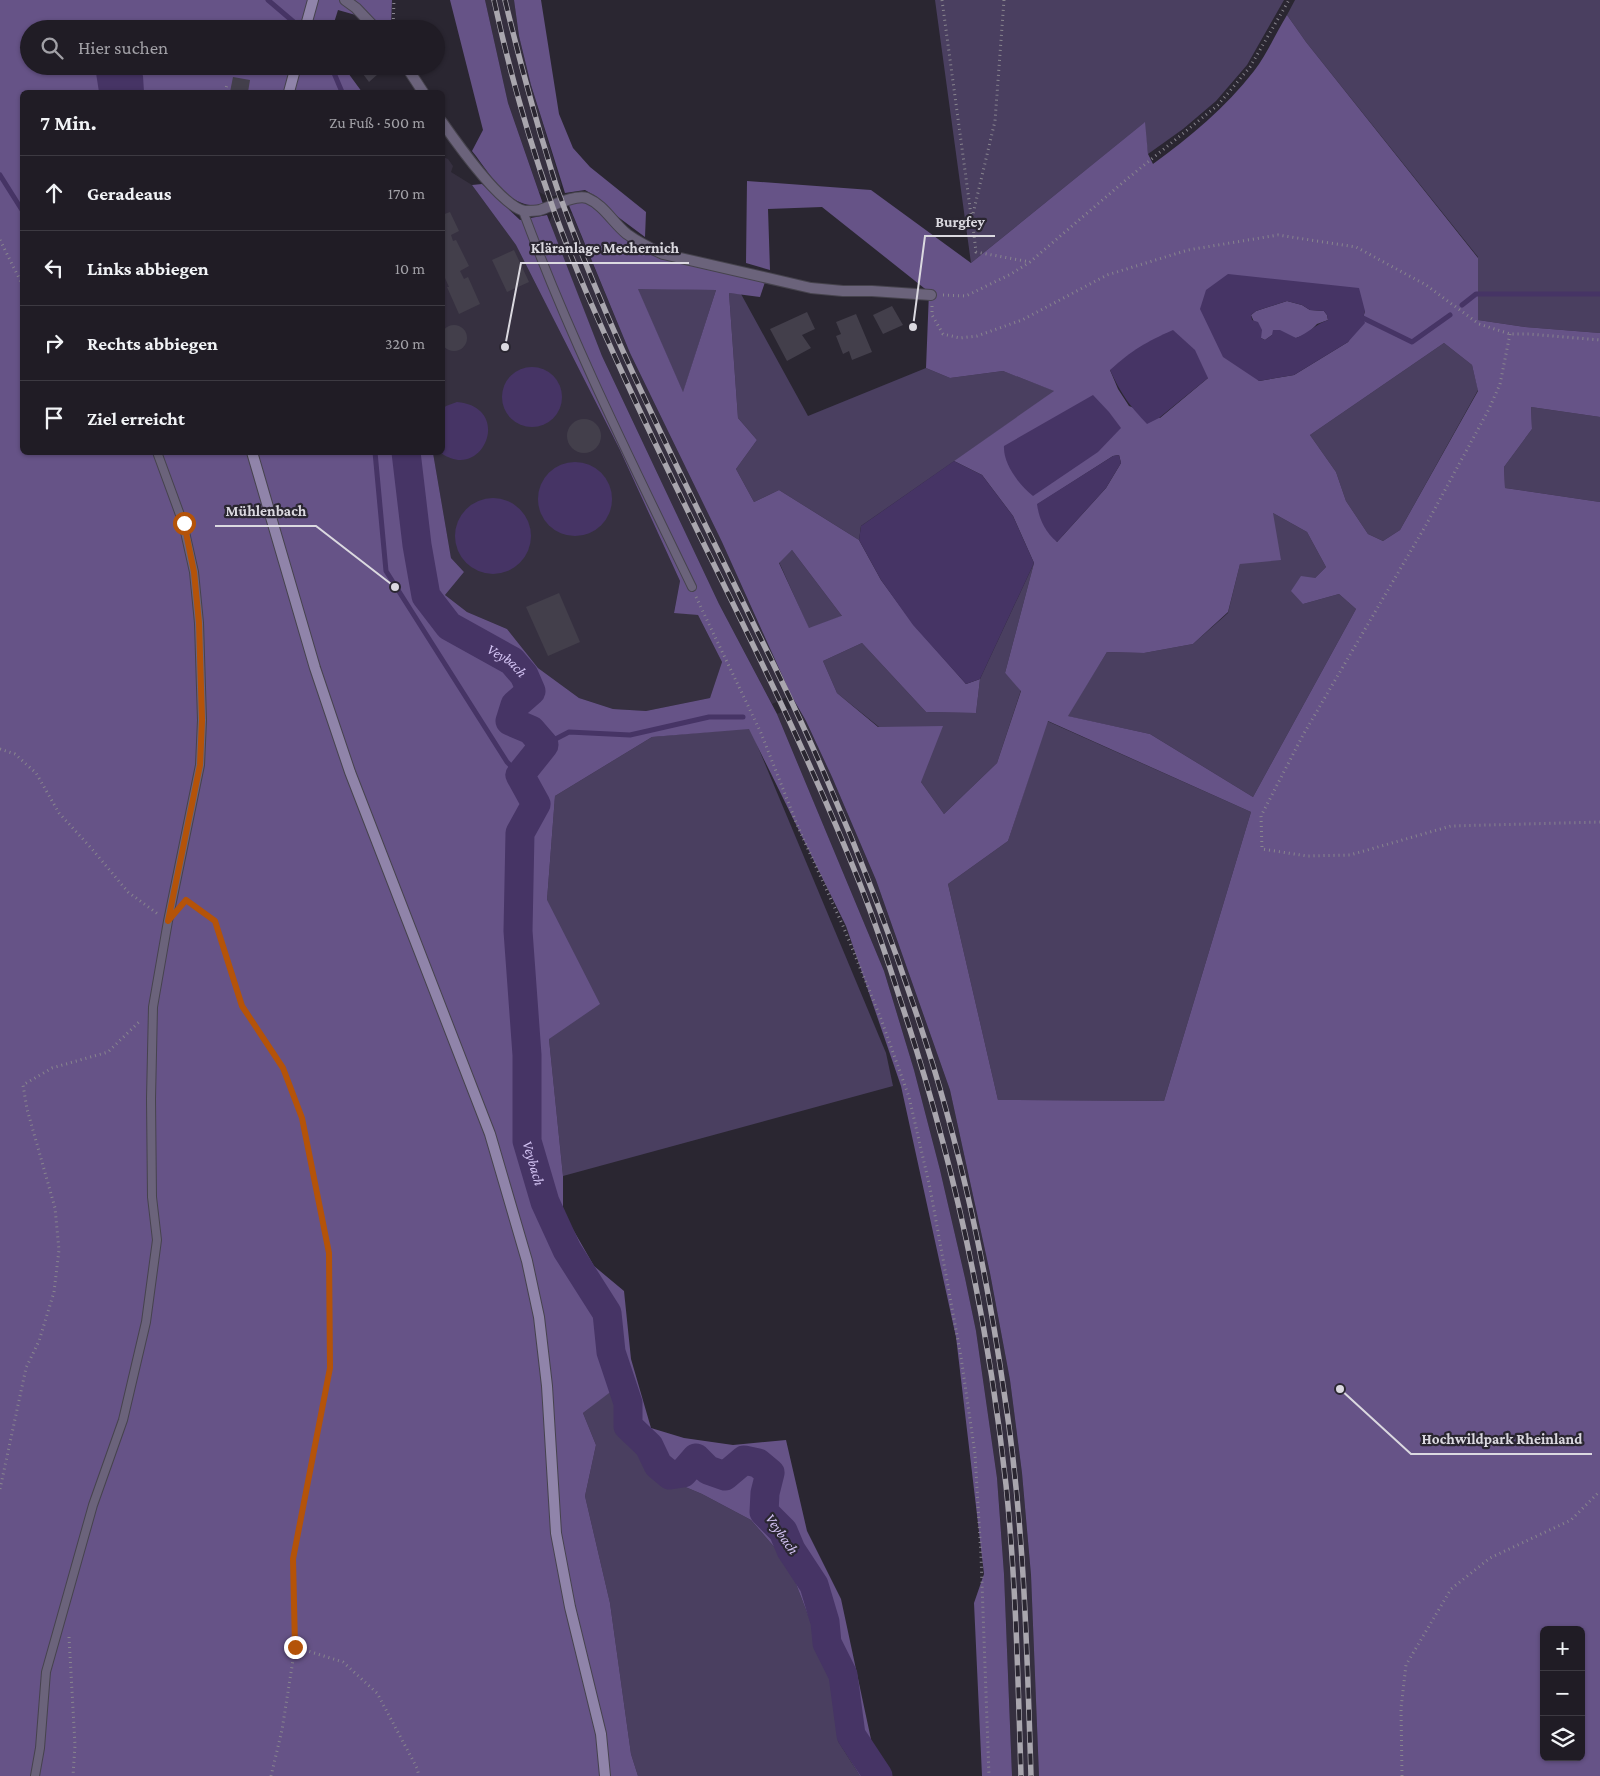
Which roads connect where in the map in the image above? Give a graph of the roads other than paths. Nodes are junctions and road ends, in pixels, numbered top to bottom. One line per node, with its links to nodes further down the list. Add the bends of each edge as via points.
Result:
1 (313, 0): 3 (main road)
2 (345, 0): 4 (street)
3 (308, 20)
4 (367, 20)
5 (294, 75): 7 (main road)
6 (412, 75): 8 (street)
7 (290, 90)
8 (422, 90)
9 (445, 126): 10 (street, via 462,151 505,199)
10 (523, 211): 11 (street, via 585,197 596,202 626,233 663,254 811,288); 14 (lane, via 584,361)
11 (931, 295)
12 (158, 455): 15 (lane, via 184,523 194,572 202,720 200,765 153,1007 150,1099 152,1197 157,1240 148,1314 123,1420 93,1505 46,1672)
13 (253, 455): 16 (main road, via 315,668 350,772 490,1134 524,1252 539,1317 547,1386 556,1533 570,1607 601,1734)
14 (692, 588)
15 (35, 1776)
16 (604, 1776)

